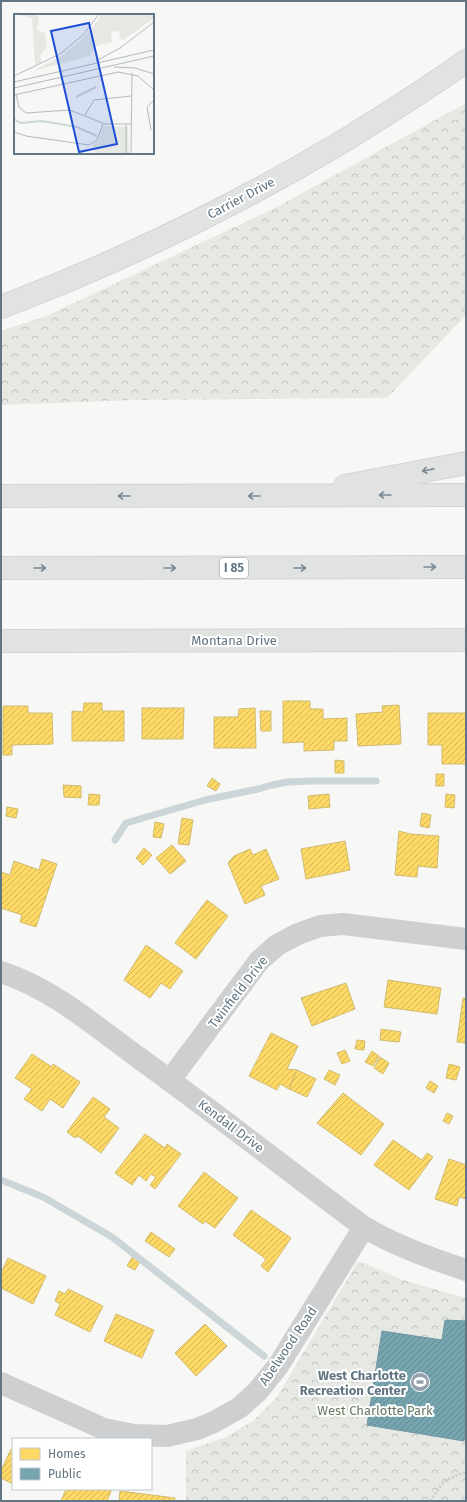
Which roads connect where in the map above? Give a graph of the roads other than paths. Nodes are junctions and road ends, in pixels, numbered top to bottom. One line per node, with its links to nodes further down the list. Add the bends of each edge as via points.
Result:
1 (466, 60): 2 (main road, Carrier Drive, via 378,120 231,205 107,264)
2 (1, 307)
3 (466, 463): 6 (main road, one-way to 6)
4 (466, 495): 6 (main road, one-way to 6)
5 (1, 496): 6 (main road, one-way to 5)
6 (293, 496)
7 (466, 567): 8 (main road, I 85, one-way to 7)
8 (1, 568)
9 (1, 640): 10 (main road, Montana Drive)
10 (466, 640)
11 (466, 939): 13 (street, Twinfield Drive, via 343,924 320,926 298,934 277,945 259,961)
12 (1, 972): 13 (street, Kendall Drive, via 32,984 60,1000)
13 (170, 1080): 14 (street, Kendall Drive)
14 (364, 1227): 15 (street, Kendall Drive, via 384,1239 426,1257); 16 (street, Abelwood Road, via 278,1366 239,1408 212,1423 167,1436 134,1435 104,1429)
15 (466, 1270)
16 (1, 1384)

